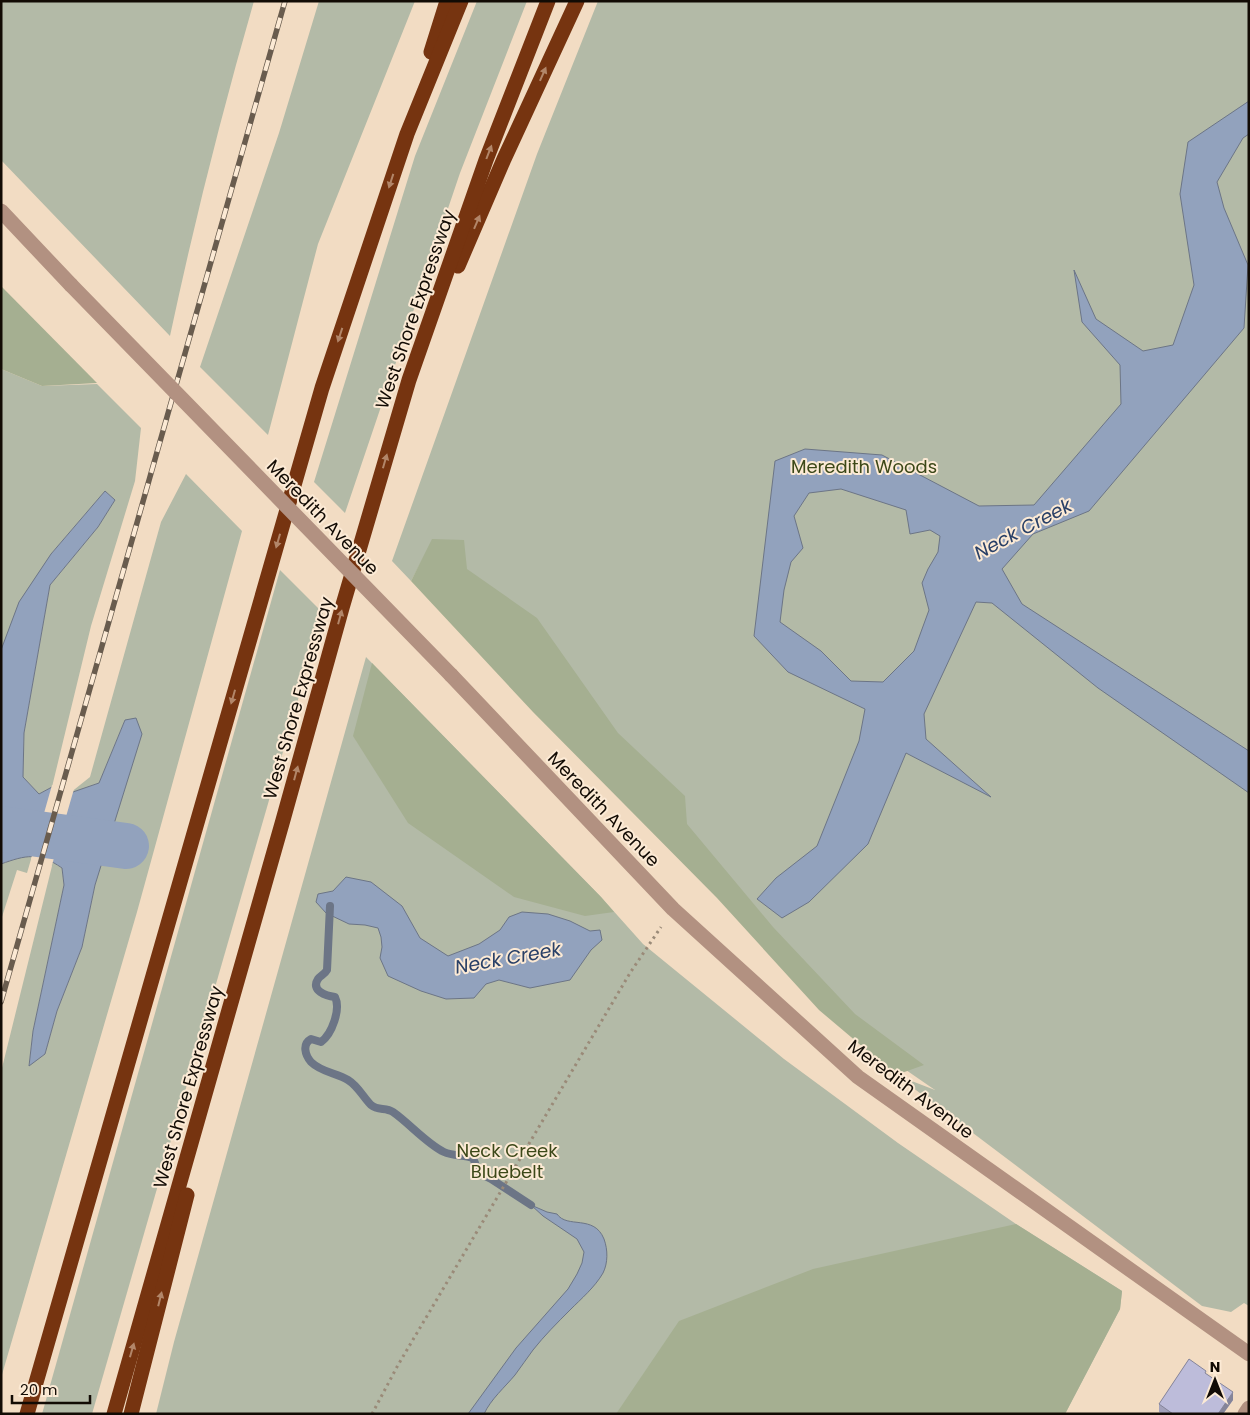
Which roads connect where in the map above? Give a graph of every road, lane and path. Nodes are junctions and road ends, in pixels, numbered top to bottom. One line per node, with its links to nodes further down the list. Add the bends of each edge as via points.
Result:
1 (446, 1): 5 (highway)
2 (461, 1): 5 (highway)
3 (548, 1): 7 (highway, West Shore Expressway, one-way to 3, via 486,160)
4 (577, 1): 7 (highway, one-way to 4, via 504,159)
5 (407, 134): 12 (highway, one-way to 12, via 320,398)
6 (1, 211): 9 (street, Meredith Avenue, bridge)
7 (409, 380): 8 (highway, West Shore Expressway, one-way to 7)
8 (283, 820): 13 (highway, West Shore Expressway, one-way to 8); 14 (highway, one-way to 8)
9 (673, 908): 10 (street, Meredith Avenue, via 858,1077); 15 (path, via 625,981)
10 (1249, 1354)
11 (1249, 1408): 16 (street)
12 (27, 1414)
13 (114, 1414)
14 (130, 1414)
15 (372, 1414)
16 (1245, 1414)

